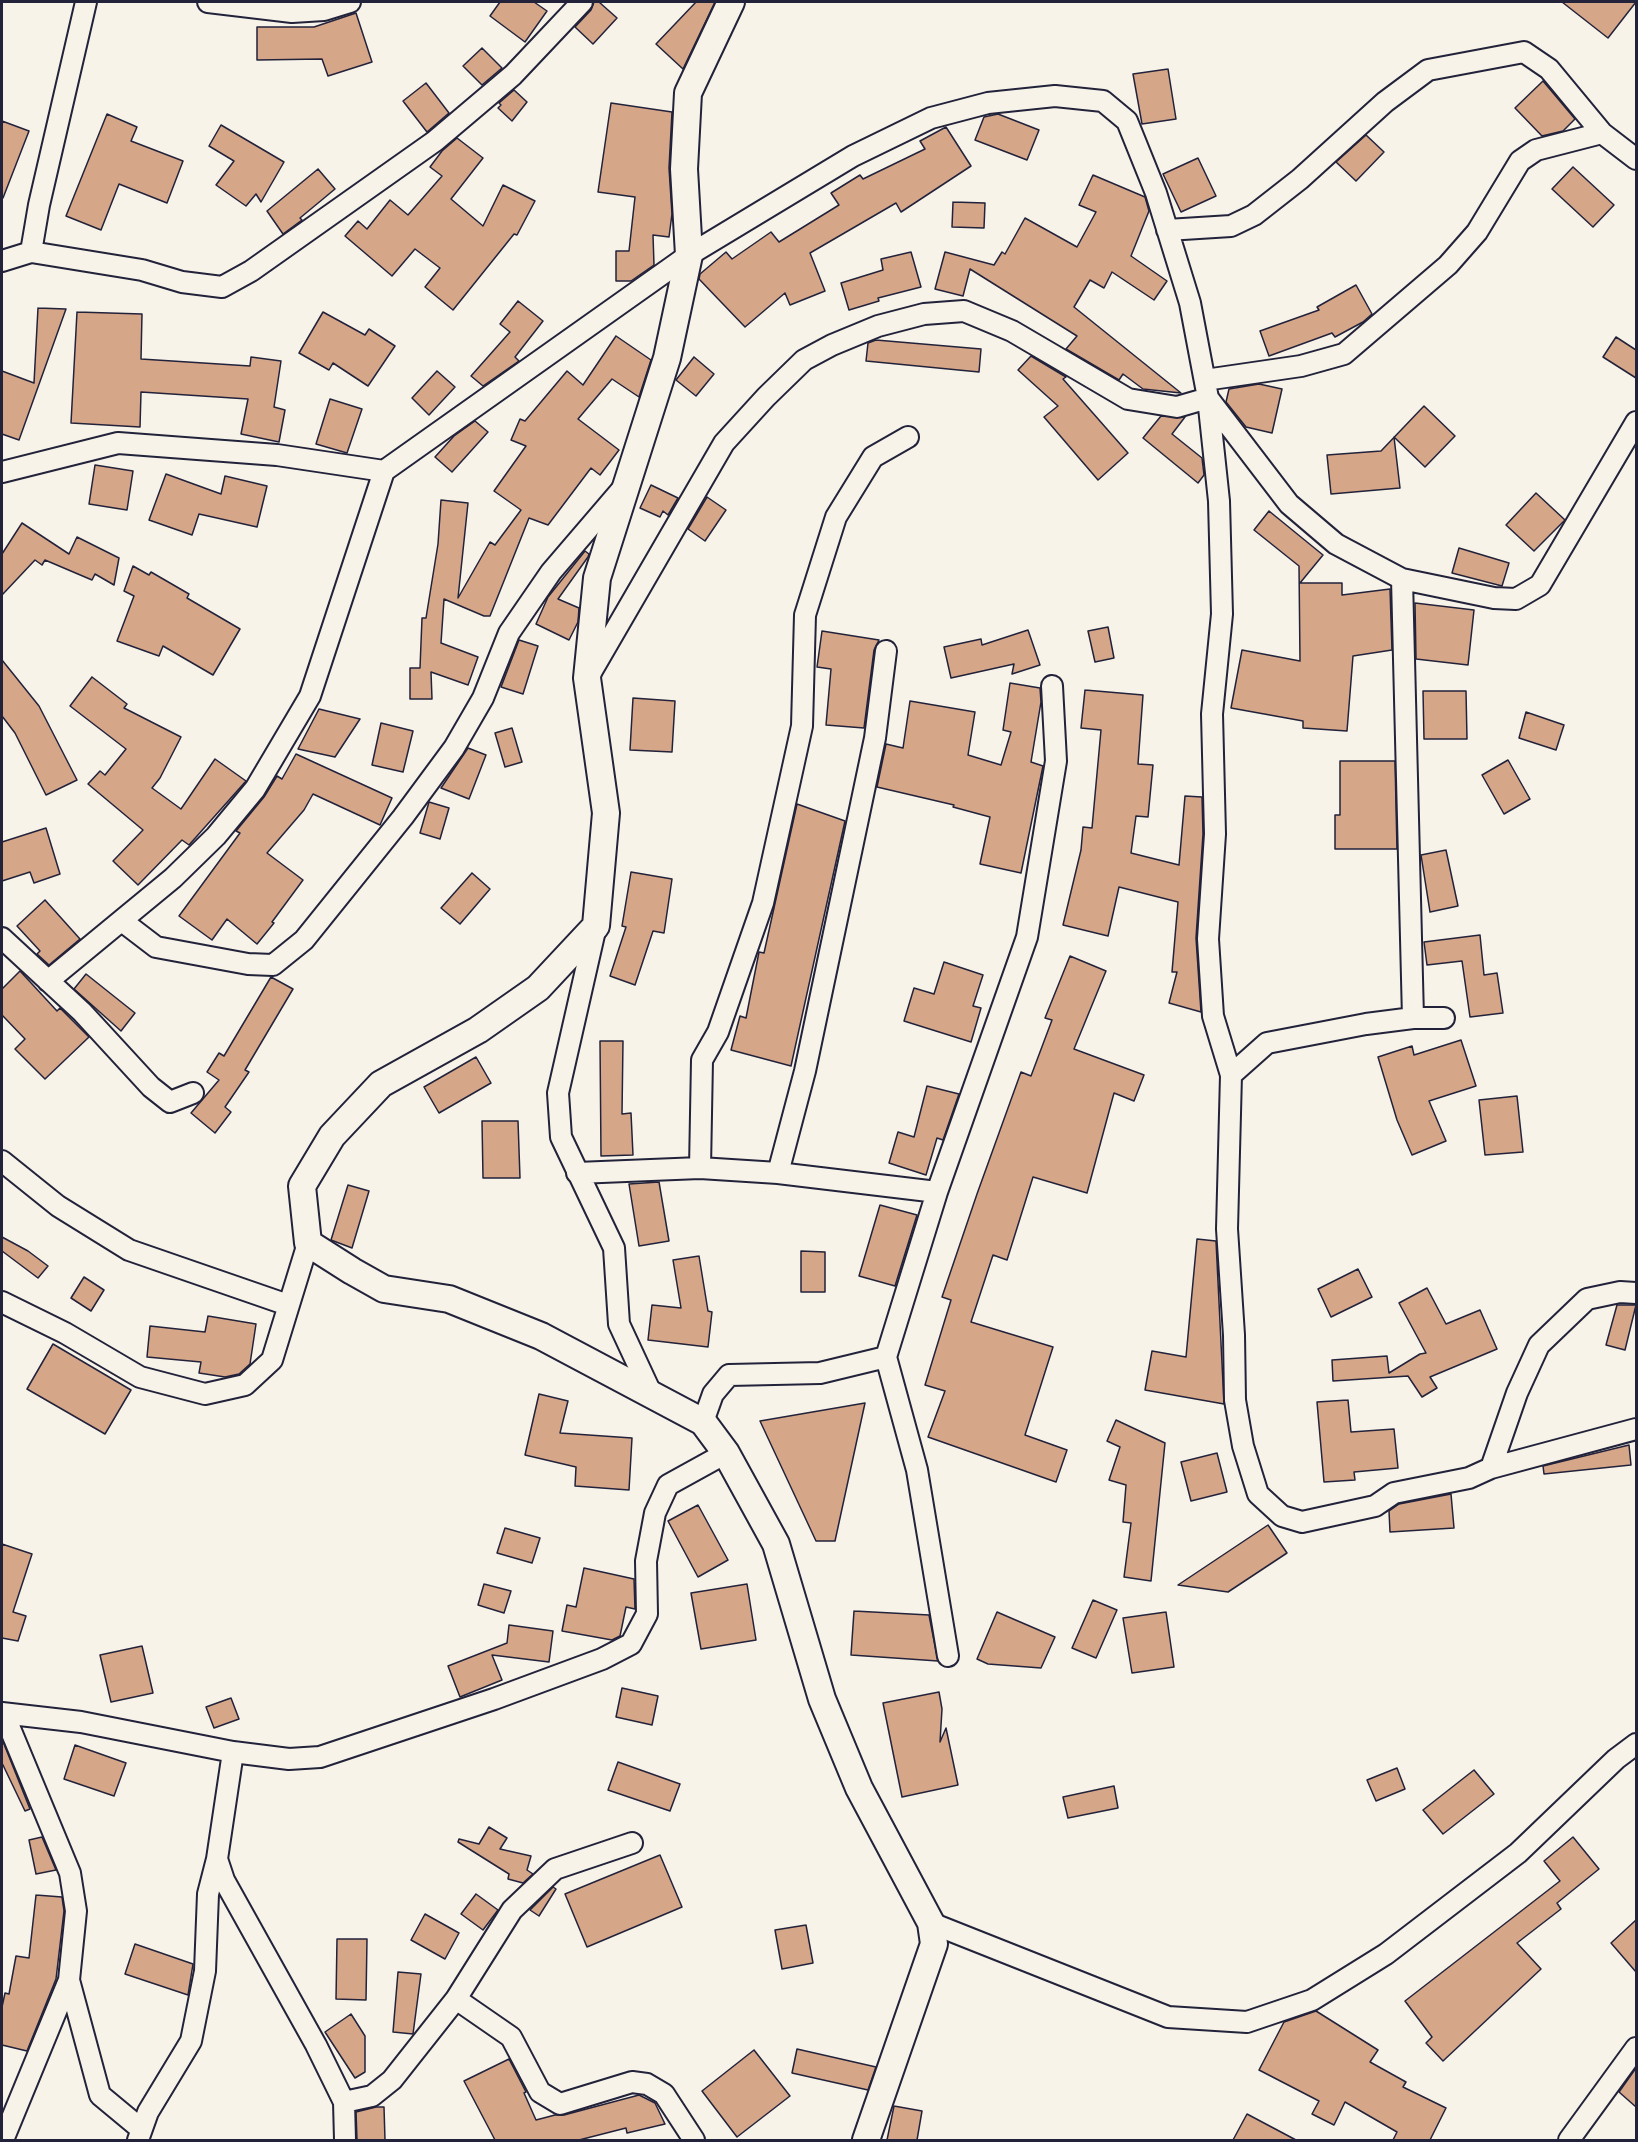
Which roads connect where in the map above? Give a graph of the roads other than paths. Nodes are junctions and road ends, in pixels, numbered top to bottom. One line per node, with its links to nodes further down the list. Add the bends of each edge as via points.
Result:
1 (86, 2): 9 (street)
2 (208, 2): 3 (street, via 292,12 324,10)
3 (350, 2)
4 (582, 2): 9 (street, via 513,75 435,141 251,271 222,287)
5 (731, 2): 10 (main road, via 688,93 684,169)
6 (1602, 133): 7 (street); 8 (street, via 1550,69 1524,52 1428,70 1254,215 1231,226); 12 (street, via 1536,150 1520,161 1477,232 1448,265 1344,354)
7 (1636, 159)
8 (1167, 230): 10 (street, via 1127,121 1103,102 1055,96 988,103 931,118 854,156); 12 (street, via 1190,303)
9 (31, 252): 11 (street)
10 (689, 255): 16 (street); 17 (main road, via 666,358)
11 (2, 261)
12 (1206, 389): 18 (street, via 1289,504 1336,544); 20 (street, via 1177,407 1128,399 1012,331 964,311 924,314 878,326 832,345 804,360 724,443); 28 (street, via 1220,501 1222,614 1212,714 1215,834 1208,939 1213,1016)
13 (1636, 422): 18 (street, via 1540,585 1516,599)
14 (908, 437): 31 (street, via 873,457 836,517 805,615 802,726 763,903 718,1032 702,1059)
15 (2, 471): 16 (street, via 118,443 277,454)
16 (384, 471): 22 (street, via 310,696 255,789 216,836)
17 (625, 486): 20 (main road, via 597,578); 22 (street, via 551,572 509,633 483,698 454,748 304,940 273,965 248,964 156,947)
18 (1402, 579): 26 (street)
19 (886, 651): 33 (street, via 874,738 805,1071)
20 (587, 678): 23 (main road, via 606,813)
21 (1052, 686): 34 (street, via 1056,761 1027,937)
22 (122, 921): 25 (street)
23 (596, 926): 32 (street, via 558,1093 561,1137); 35 (main road, via 538,988 478,1030 381,1084 332,1136 302,1186)
24 (2, 939): 25 (street)
25 (48, 981): 29 (street, via 151,1088 170,1102)
26 (1413, 1018): 27 (street); 28 (street, via 1267,1043)
27 (1444, 1018)
28 (1231, 1075): 44 (street, via 1227,1228 1234,1400 1258,1494 1282,1516 1302,1522 1375,1506 1394,1493 1469,1478)
29 (193, 1093)
30 (2, 1161): 38 (street, via 58,1206 129,1250)
31 (700, 1168): 32 (street); 33 (street)
32 (577, 1173): 40 (street, via 614,1248 619,1324)
33 (778, 1173): 34 (street)
34 (938, 1192): 39 (street)
35 (308, 1243): 38 (street); 40 (main road, via 384,1289 449,1299 541,1336)
36 (1636, 1293): 44 (street, via 1587,1299 1539,1345 1517,1393)
37 (2, 1302): 38 (street, via 140,1377 206,1394 245,1385 272,1360)
38 (288, 1305)
39 (886, 1357): 41 (street, via 820,1373 729,1375 713,1394); 45 (street, via 917,1470)
40 (652, 1395): 41 (main road)
41 (703, 1422): 43 (main road)
42 (1636, 1429): 44 (street)
43 (726, 1453): 48 (street, via 668,1485 655,1513 646,1561 647,1614 631,1644 602,1659 494,1699 320,1757 289,1759); 51 (main road, via 776,1544 822,1699 859,1788)
44 (1491, 1468)
45 (948, 1656)
46 (3, 1714): 48 (street, via 81,1722); 52 (street, via 70,1873 76,1911)
47 (1636, 1744): 51 (street, via 1518,1853 1386,1954 1312,2000 1247,2022 1168,2017)
48 (233, 1752): 50 (street)
49 (632, 1843): 53 (street, via 555,1869 512,1910)
50 (217, 1859): 55 (street, via 224,1880); 56 (street, via 208,1894 205,1971 191,2041 148,2112)
51 (931, 1923): 60 (main road, via 934,1944)
52 (69, 1980): 56 (street, via 100,2095); 57 (street)
53 (456, 1999): 55 (street, via 392,2079 372,2096); 59 (street, via 511,2037 540,2092 560,2104 632,2082 647,2084 664,2094)
54 (1636, 2048): 61 (street)
55 (344, 2102): 58 (street)
56 (140, 2135)
57 (3, 2140)
58 (345, 2140)
59 (694, 2140)
60 (866, 2140)
61 (1569, 2140)

